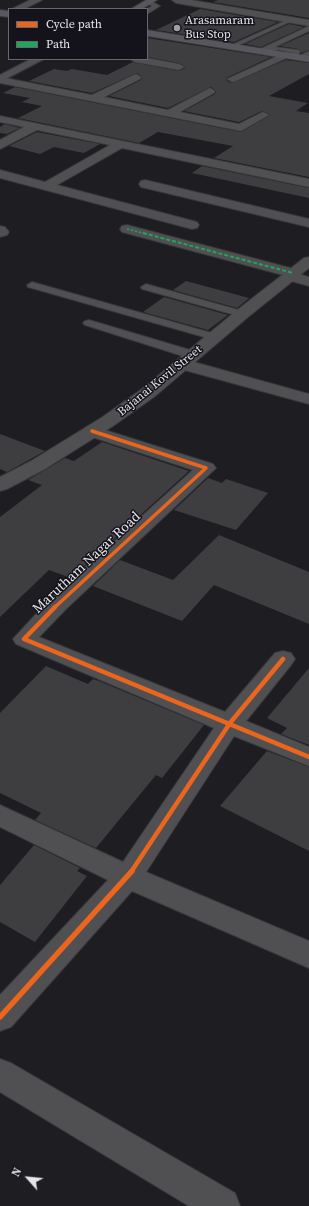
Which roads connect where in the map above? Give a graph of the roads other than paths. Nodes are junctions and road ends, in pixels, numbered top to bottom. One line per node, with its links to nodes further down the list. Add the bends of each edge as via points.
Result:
1 (38, 0): 6 (street)
2 (176, 0): 5 (street)
3 (235, 0): 5 (street)
4 (151, 1): 7 (main road); 8 (lane, via 157,6)
5 (217, 7): 9 (street)
6 (18, 8)
7 (137, 8)
8 (148, 11)
9 (288, 19): 10 (street); 12 (lane)
10 (309, 26): 13 (lane)
11 (148, 33): 12 (main road)
12 (231, 47): 13 (main road)
13 (261, 51): 14 (main road)
14 (300, 56): 19 (street)
15 (37, 60): 20 (street)
16 (140, 60): 17 (street)
17 (179, 67)
18 (136, 77): 22 (street)
19 (232, 79)
20 (0, 80): 22 (street)
21 (210, 91): 24 (street)
22 (92, 98): 23 (street); 24 (street)
23 (72, 108)
24 (169, 114): 25 (street, via 242,128)
25 (263, 115)
26 (0, 119): 27 (street)
27 (34, 127): 28 (street); 29 (street)
28 (0, 145)
29 (119, 145): 31 (street); 33 (street)
30 (0, 174): 33 (street)
31 (309, 183)
32 (145, 184): 34 (street)
33 (47, 186): 35 (street)
34 (309, 223)
35 (192, 225)
36 (127, 229): 38 (street)
37 (309, 261): 38 (street, Bajanai Kovil Street)
38 (291, 275): 39 (street); 42 (street, Bajanai Kovil Street)
39 (309, 282)
40 (32, 285): 44 (lane)
41 (146, 287): 42 (lane)
42 (242, 314): 44 (street, Bajanai Kovil Street)
43 (89, 323): 45 (lane)
44 (215, 337): 45 (street, Bajanai Kovil Street)
45 (188, 359): 46 (street); 47 (street, Bajanai Kovil Street, via 148,393)
46 (309, 399)
47 (92, 431): 48 (street, Bajanai Kovil Street); 50 (street, Marutham Nagar Road, via 206,468 24,638)
48 (0, 485)
49 (284, 659): 50 (street)
50 (230, 723): 51 (street); 53 (street)
51 (309, 757)
52 (0, 815): 53 (street)
53 (128, 877): 54 (street); 55 (street)
54 (309, 955)
55 (0, 1017)
56 (0, 1074): 57 (street)
57 (222, 1206)

